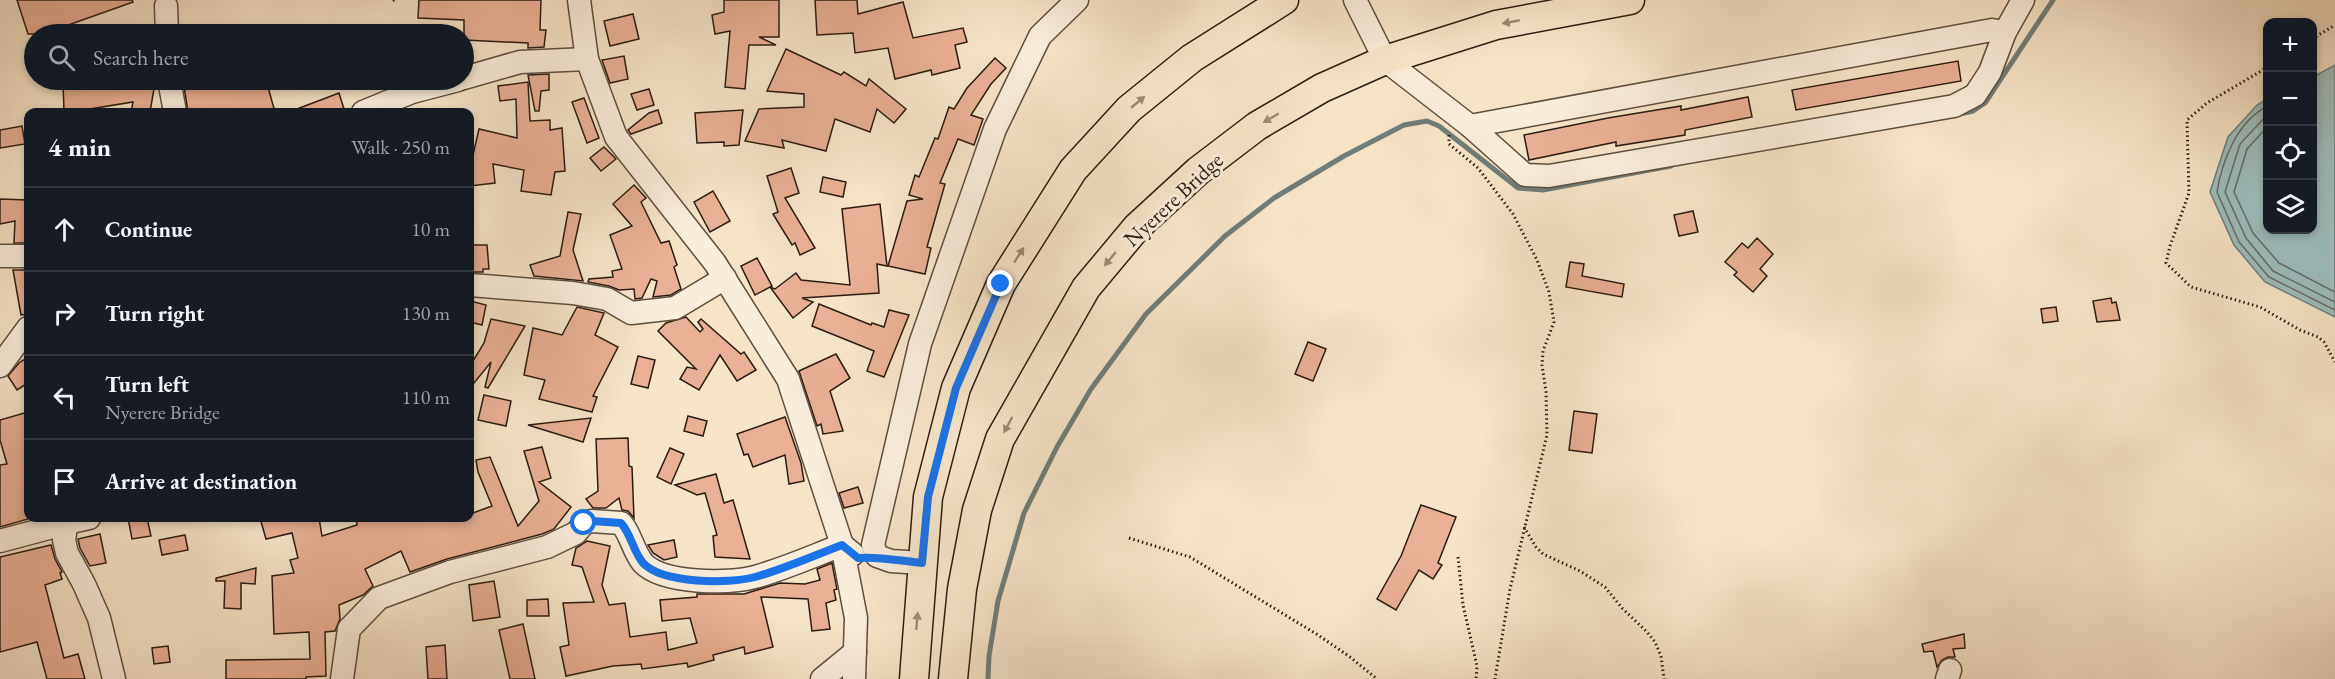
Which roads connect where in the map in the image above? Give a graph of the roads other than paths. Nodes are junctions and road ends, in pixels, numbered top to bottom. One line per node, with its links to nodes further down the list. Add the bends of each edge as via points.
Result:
1 (579, 0): 10 (street)
2 (1077, 0): 28 (street, via 1040,36 995,129 920,344 873,545)
3 (1284, 0): 29 (main road, one-way to 3, via 928,497 956,388 1001,284 1073,170 1129,109 1192,58)
4 (1355, 0): 11 (street)
5 (1630, 0): 11 (main road, Nyerere Bridge, one-way to 11, via 1496,25)
6 (2023, 0): 9 (street)
7 (166, 6): 8 (street)
8 (167, 24)
9 (2005, 32): 17 (street, via 1992,30); 17 (street, via 1990,72 1975,95 1954,106 1549,176 1526,175)
10 (587, 59): 12 (street, via 520,63); 20 (street, via 616,137)
11 (1385, 60): 17 (street); 36 (main road, Nyerere Bridge, one-way to 36, via 1322,88 1257,126 1198,171 1137,227 1086,288 1000,439 977,510 968,555)
12 (474, 75)
13 (171, 90): 15 (street)
14 (420, 90): 16 (street)
15 (174, 108)
16 (373, 108)
17 (1460, 129)
18 (0, 256): 19 (street)
19 (24, 256)
20 (725, 278): 21 (street, via 675,308 631,313 607,299 573,293); 27 (street, via 788,379)
21 (474, 285)
22 (24, 333): 23 (street)
23 (0, 366)
24 (72, 522): 26 (street)
25 (76, 522): 31 (street, via 66,527 67,553 99,618)
26 (0, 541)
27 (842, 545): 28 (street, via 858,558); 30 (street, via 856,618); 32 (street, via 753,578 689,580 658,573 643,563 621,523 584,523 576,533 547,547 450,572 379,598 349,629)
28 (877, 556): 29 (street)
29 (922, 563): 35 (main road, one-way to 29)
30 (855, 651): 33 (street); 34 (street)
31 (114, 679)
32 (342, 679)
33 (822, 679)
34 (854, 679)
35 (914, 679)
36 (953, 679)

